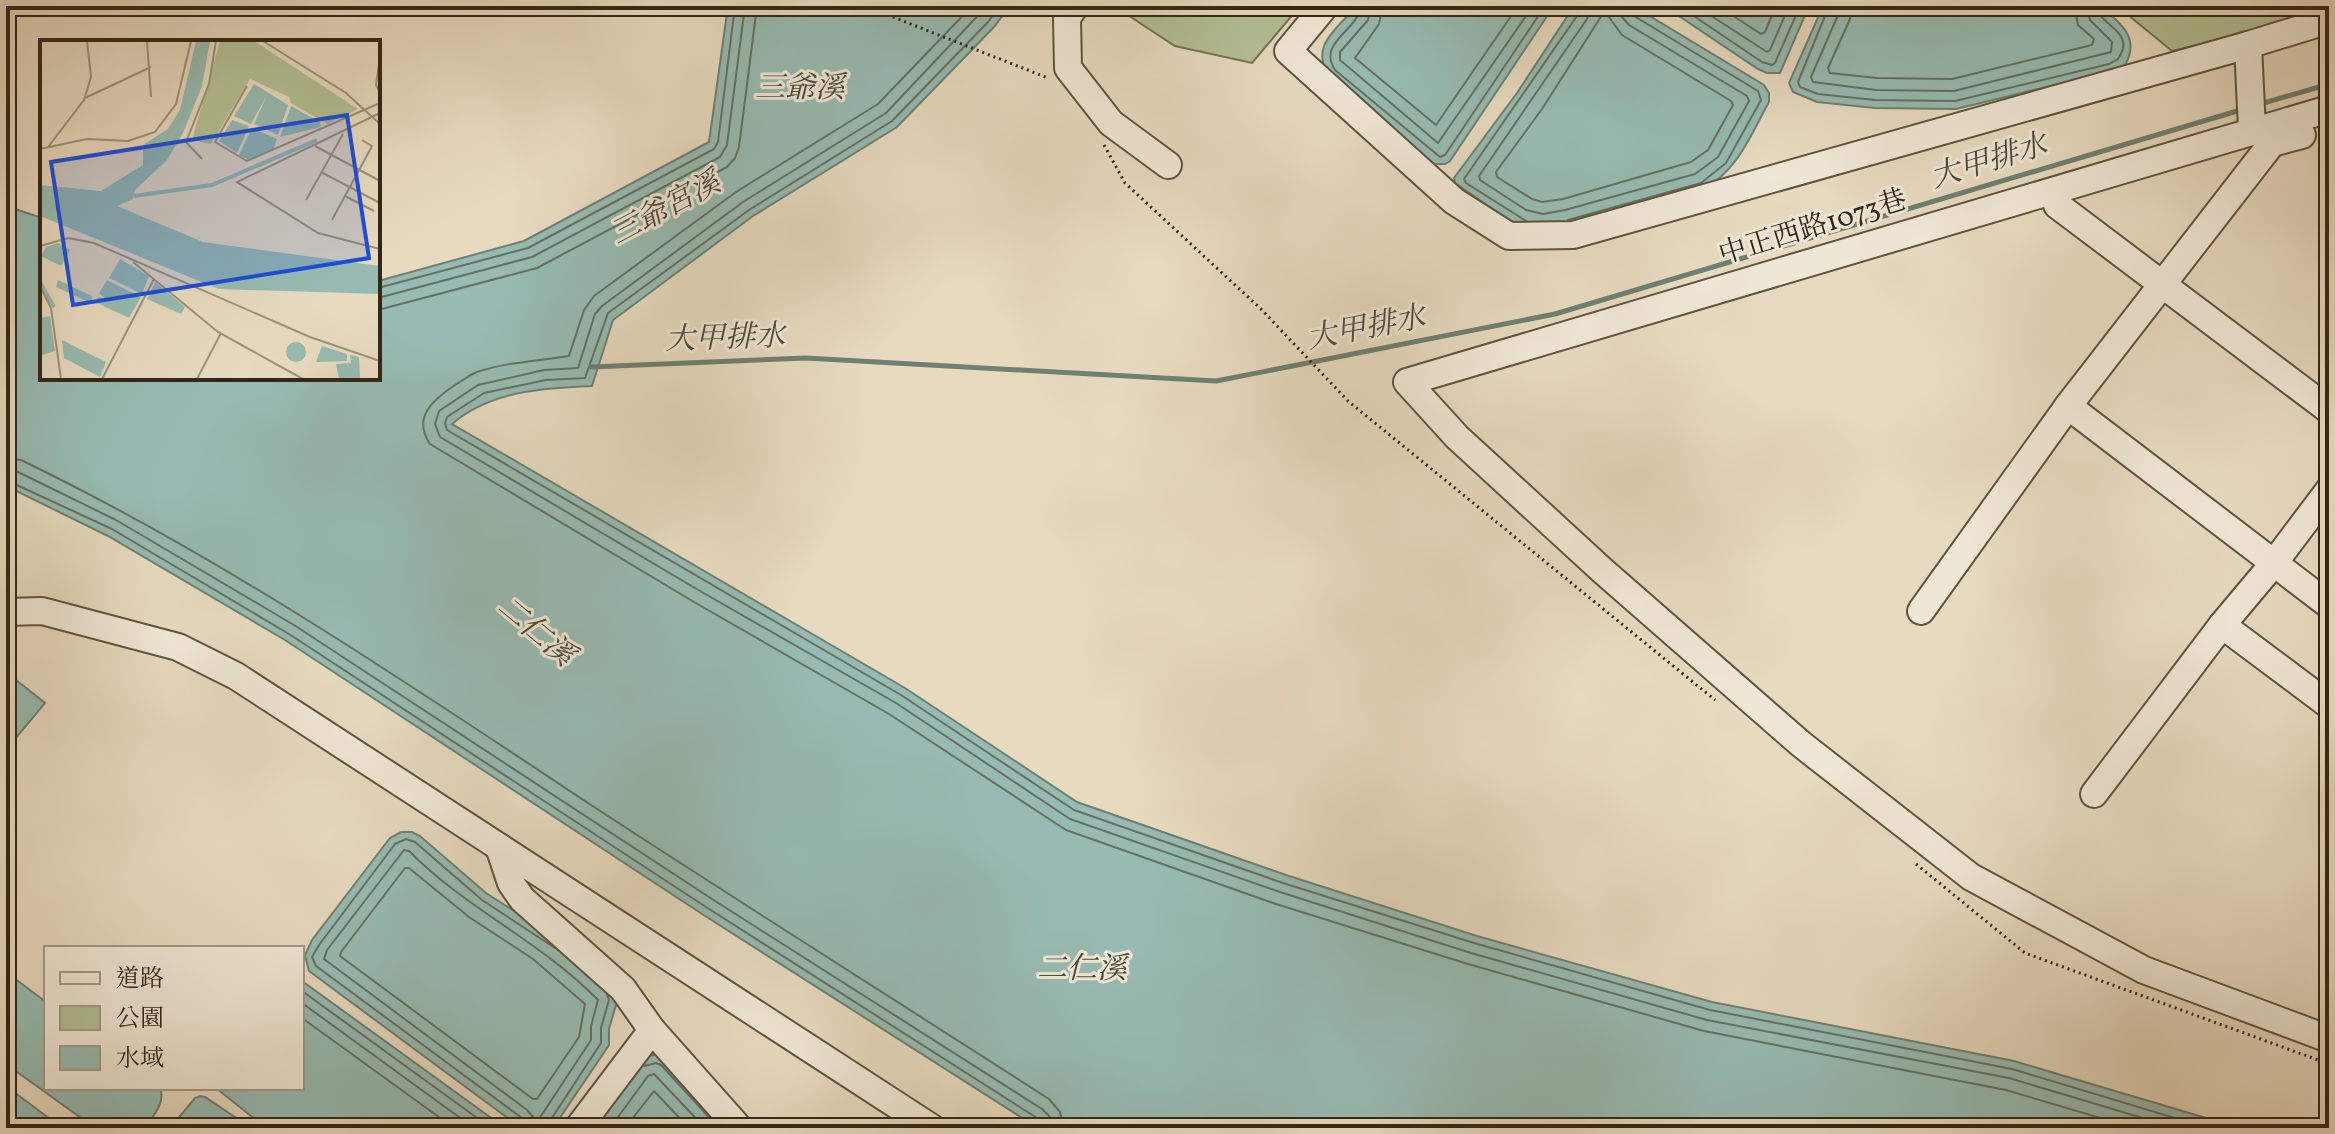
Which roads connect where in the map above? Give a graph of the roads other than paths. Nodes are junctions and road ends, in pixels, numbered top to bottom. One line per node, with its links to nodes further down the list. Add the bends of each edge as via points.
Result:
1 (1075, 6): 8 (street, via 1067,18 1068,68 1111,123)
2 (1325, 6): 4 (street, via 1288,51 1454,201 1509,236 1573,235)
3 (2329, 20): 4 (street)
4 (2248, 45): 6 (street)
5 (2329, 109): 6 (street, 中正西路1073巷)
6 (2252, 130): 23 (street, 中正西路1073巷, via 1407,382 1457,437 1603,571 1801,744 1971,877 2144,970)
7 (2314, 132): 10 (street, via 2272,143)
8 (1168, 165)
9 (2057, 205): 10 (street)
10 (2162, 287): 11 (street); 12 (street)
11 (2068, 406): 14 (street); 16 (street)
12 (2329, 410)
13 (2329, 490): 14 (street)
14 (2274, 563): 15 (street); 18 (street)
15 (2329, 605)
16 (1921, 611)
17 (6, 612): 21 (street, via 42,611 178,647 236,676)
18 (2222, 625): 19 (street); 20 (street)
19 (2329, 705)
20 (2094, 794)
21 (499, 847): 22 (street, via 522,899 623,989); 26 (street)
22 (652, 1030): 24 (street); 25 (street)
23 (2329, 1039)
24 (578, 1128)
25 (739, 1128)
26 (932, 1128)

